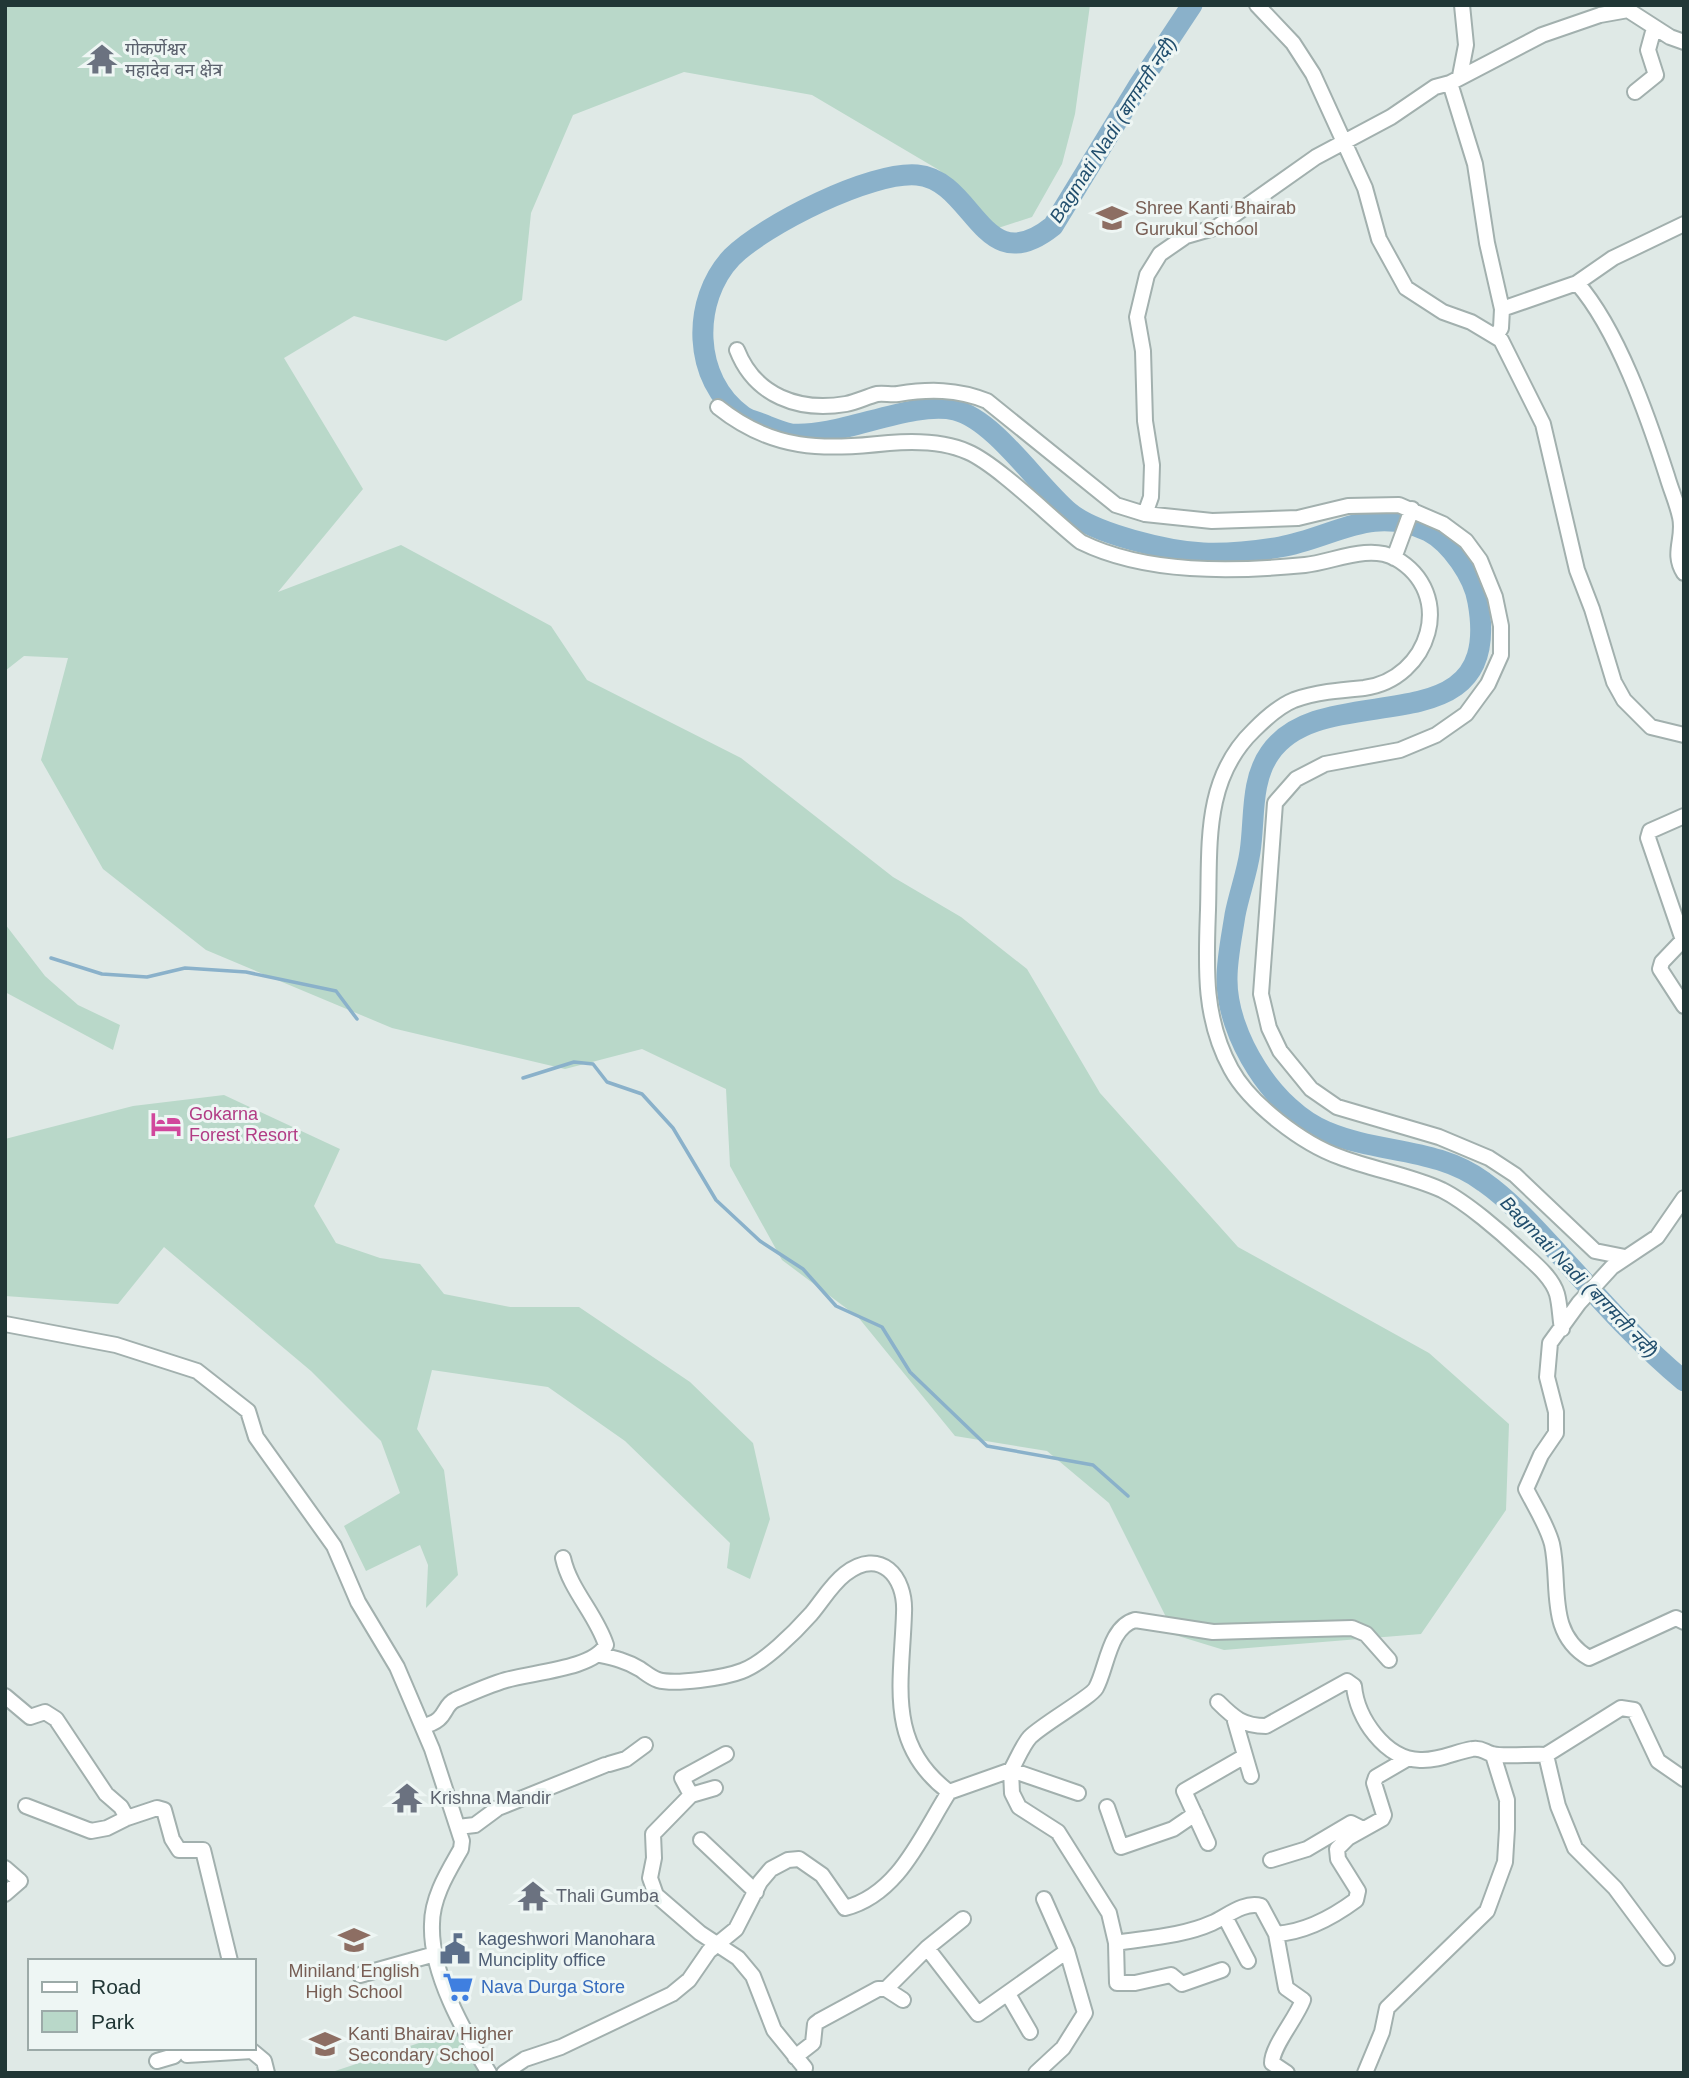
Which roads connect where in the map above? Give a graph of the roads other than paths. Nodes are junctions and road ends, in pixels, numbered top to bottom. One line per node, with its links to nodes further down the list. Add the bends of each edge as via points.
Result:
1 (1257, 5): 8 (street, via 1305,59)
2 (1462, 5): 6 (street, via 1466,45)
3 (1636, 9): 4 (street); 6 (street, via 1542,35)
4 (1654, 28): 5 (street); 7 (street, via 1648,50 1656,75)
5 (1684, 42)
6 (1455, 80): 8 (street, via 1435,87); 11 (street)
7 (1635, 92)
8 (1345, 141): 12 (street, via 1379,239 1406,288 1443,312); 16 (street, via 1217,227 1171,243 1147,275 1137,317 1153,473)
9 (1684, 224): 10 (street, via 1613,258)
10 (1577, 283): 11 (street); 18 (street, via 1618,352 1658,445 1681,518 1676,557)
11 (1502, 309): 12 (street)
12 (1496, 335): 19 (street, via 1543,424 1577,570 1614,682 1651,727)
13 (737, 350): 16 (street, via 744,368 758,383 774,395 806,406 936,390 987,401 1116,505)
14 (718, 407): 17 (street, via 754,432 810,448 908,440 967,451 1081,542 1129,559 1207,569 1300,565 1364,552)
15 (1412, 510): 16 (street, via 1399,505 1348,506 1298,518 1212,521); 17 (street); 23 (street, via 1443,524 1466,541 1480,560 1499,617 1501,655 1488,684 1466,714 1436,735 1400,750 1325,764 1296,779 1275,803 1261,994 1269,1028 1294,1072 1337,1107 1438,1137 1489,1158 1515,1175 1595,1251)
16 (1145, 514)
17 (1395, 555): 25 (street, via 1415,576 1428,600 1426,642 1416,660 1381,685 1292,701 1240,744 1223,772 1207,861 1205,990 1210,1017 1242,1087 1284,1124 1339,1157 1445,1192 1516,1246 1543,1271 1557,1293)
18 (1684, 573)
19 (1684, 736)
20 (1684, 816): 21 (street, via 1658,825 1648,838 1684,940 1660,969)
21 (1684, 1006)
22 (1684, 1198): 23 (street, via 1657,1237)
23 (1625, 1257): 25 (street, via 1579,1303)
24 (5, 1324): 33 (street, via 116,1345 197,1371 248,1411 256,1437 334,1546)
25 (1562, 1329): 27 (street, via 1550,1343 1547,1362 1556,1433 1526,1489 1552,1545 1558,1613 1565,1636 1589,1658 1676,1618)
26 (563, 1558): 28 (street, via 600,1627 606,1645)
27 (1684, 1622)
28 (600, 1655): 33 (street, via 453,1700 443,1717); 44 (street, via 620,1659 660,1681 742,1671 781,1644 846,1573 875,1565 894,1572 903,1589 898,1676 911,1752 920,1767)
29 (1389, 1660): 40 (street, via 1366,1634 1352,1628 1213,1632 1127,1622 1092,1694 1029,1738)
30 (5, 1696): 50 (street, via 30,1717 45,1712 56,1719)
31 (1218, 1702): 32 (street)
32 (1236, 1721): 38 (street); 39 (street, via 1266,1726 1347,1681 1354,1686 1370,1728)
33 (423, 1726): 51 (street)
34 (645, 1745): 51 (street, via 626,1759 498,1808 475,1825)
35 (726, 1754): 46 (street, via 682,1778)
36 (1493, 1755): 37 (street); 39 (street, via 1474,1748 1443,1758); 87 (street, via 1507,1800 1506,1862 1487,1911 1387,2008)
37 (1546, 1755): 42 (street, via 1621,1707 1634,1710 1658,1761); 68 (street, via 1558,1806 1575,1848 1615,1888)
38 (1245, 1756): 41 (street); 49 (street, via 1184,1791)
39 (1407, 1759): 52 (street, via 1376,1777 1384,1815)
40 (1011, 1770): 44 (street); 45 (street); 63 (street, via 1018,1807 1058,1832 1109,1913)
41 (1251, 1776)
42 (1684, 1779)
43 (715, 1788): 46 (street)
44 (949, 1792): 57 (street, via 917,1846 874,1898 845,1908 822,1875 799,1859 771,1869)
45 (1078, 1793)
46 (691, 1795): 64 (street, via 653,1834 650,1878 656,1895 670,1910)
47 (26, 1806): 50 (street, via 91,1831)
48 (1107, 1807): 49 (street, via 1121,1847 1173,1829)
49 (1195, 1814): 54 (street)
50 (127, 1818): 69 (street, via 156,1808 164,1810 178,1850 203,1850)
51 (458, 1827): 67 (street, via 461,1849 436,1899 432,1924)
52 (1363, 1829): 55 (street, via 1351,1823 1307,1849); 62 (street, via 1336,1854 1358,1891 1356,1900 1301,1930)
53 (701, 1840): 57 (street)
54 (1208, 1843)
55 (1271, 1860)
56 (5, 1868): 58 (street, via 20,1881)
57 (756, 1892): 64 (street, via 736,1929)
58 (5, 1894)
59 (1044, 1899): 66 (street)
60 (1226, 1917): 62 (street, via 1257,1905 1268,1915); 63 (street, via 1208,1925); 70 (street)
61 (963, 1919): 65 (street)
62 (1276, 1934): 86 (street, via 1286,1988 1303,2000 1289,2031 1272,2052 1272,2063)
63 (1116, 1943): 71 (street, via 1115,1980 1120,1985 1171,1975 1182,1984)
64 (721, 1944): 79 (street, via 753,1976 774,2030); 83 (street, via 709,1951 689,1980 672,1994 561,2047 525,2059)
65 (927, 1948): 73 (street); 74 (street, via 978,2014)
66 (1067, 1951): 74 (street); 85 (street, via 1085,2013 1063,2048)
67 (435, 1954): 72 (street); 82 (street, via 453,2008)
68 (1667, 1958)
69 (230, 1959)
70 (1248, 1961)
71 (1222, 1970)
72 (360, 1975)
73 (886, 1990): 75 (street); 79 (street, via 878,1989 819,2021 813,2043)
74 (1008, 1994): 76 (street)
75 (903, 2000)
76 (1030, 2032)
77 (181, 2050): 80 (street)
78 (184, 2050): 81 (street, via 187,2055 252,2051 264,2061)
79 (795, 2057): 84 (street)
80 (157, 2061)
81 (267, 2073)
82 (489, 2073)
83 (504, 2073)
84 (804, 2073)
85 (1036, 2073)
86 (1287, 2073)
87 (1366, 2073)

